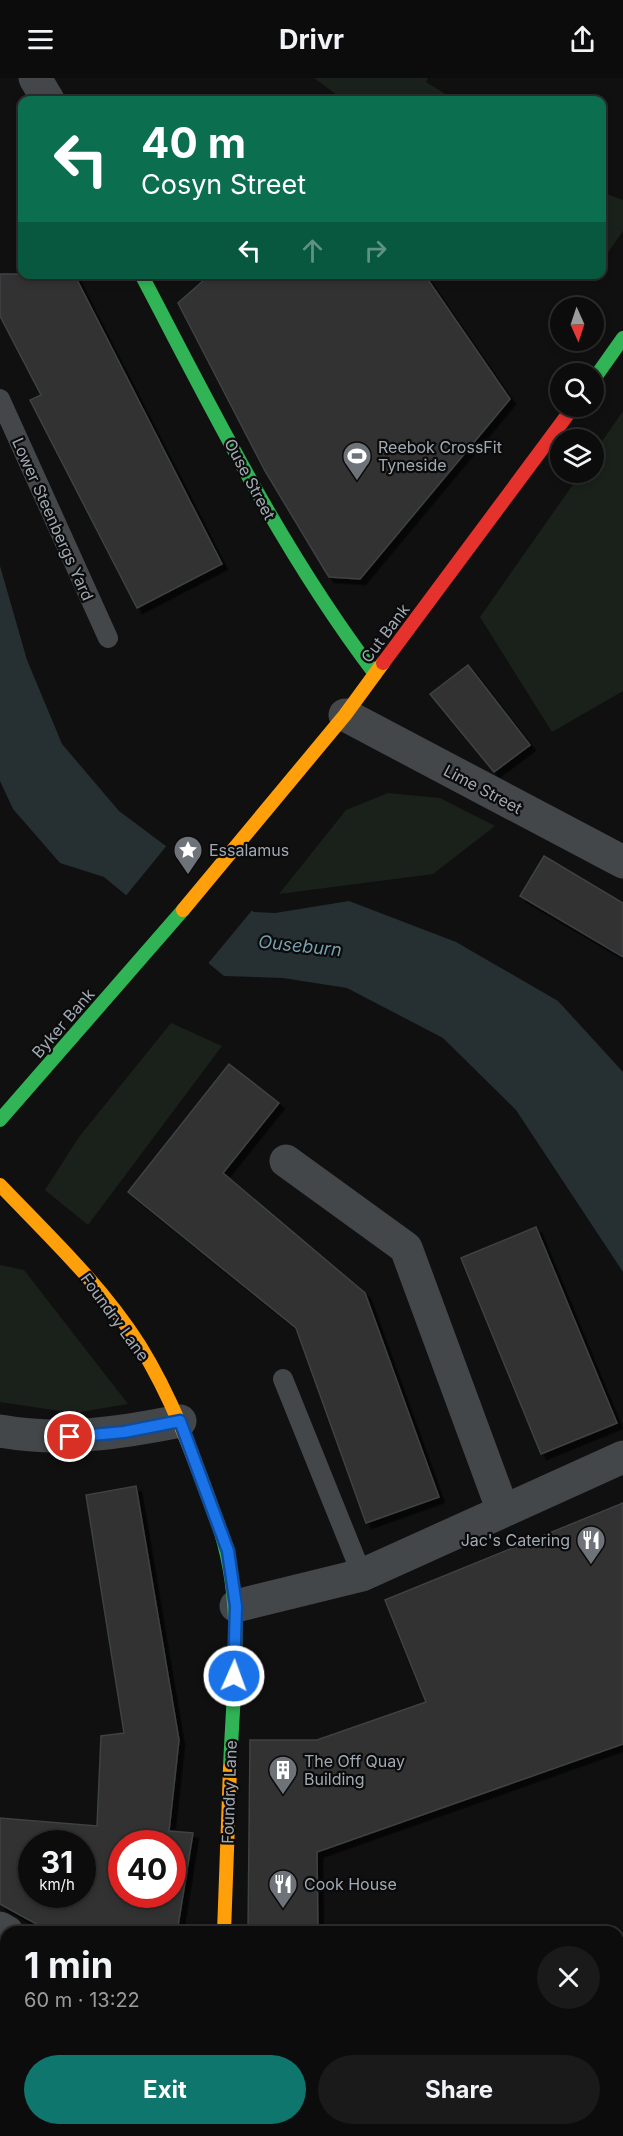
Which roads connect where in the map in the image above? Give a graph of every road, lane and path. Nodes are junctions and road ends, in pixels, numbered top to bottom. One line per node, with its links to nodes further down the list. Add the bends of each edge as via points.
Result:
1 (35, 78): 2 (street)
2 (46, 96)
3 (144, 279): 9 (street, Ouse Street, via 284,543 339,628)
4 (623, 338): 5 (street)
5 (604, 365)
6 (0, 399): 8 (lane, Lower Steenbergs Yard)
7 (566, 417): 9 (street, Cut Bank)
8 (108, 638)
9 (375, 674): 10 (street, Cut Bank)
10 (345, 715): 11 (street, Lime Street); 12 (street, Cut Bank)
11 (623, 862)
12 (213, 872): 13 (street, Byker Bank)
13 (0, 1120)
14 (286, 1161): 20 (street, via 406,1248)
15 (0, 1185): 17 (street, Foundry Lane, via 86,1275 120,1319 140,1346)
16 (283, 1379): 21 (lane)
17 (180, 1421): 18 (street, via 70,1437); 22 (street, Foundry Lane, via 228,1551)
18 (0, 1431)
19 (623, 1457): 20 (street)
20 (503, 1511): 21 (street)
21 (362, 1575): 22 (street)
22 (236, 1606): 23 (street, Foundry Lane)
23 (224, 1926)

